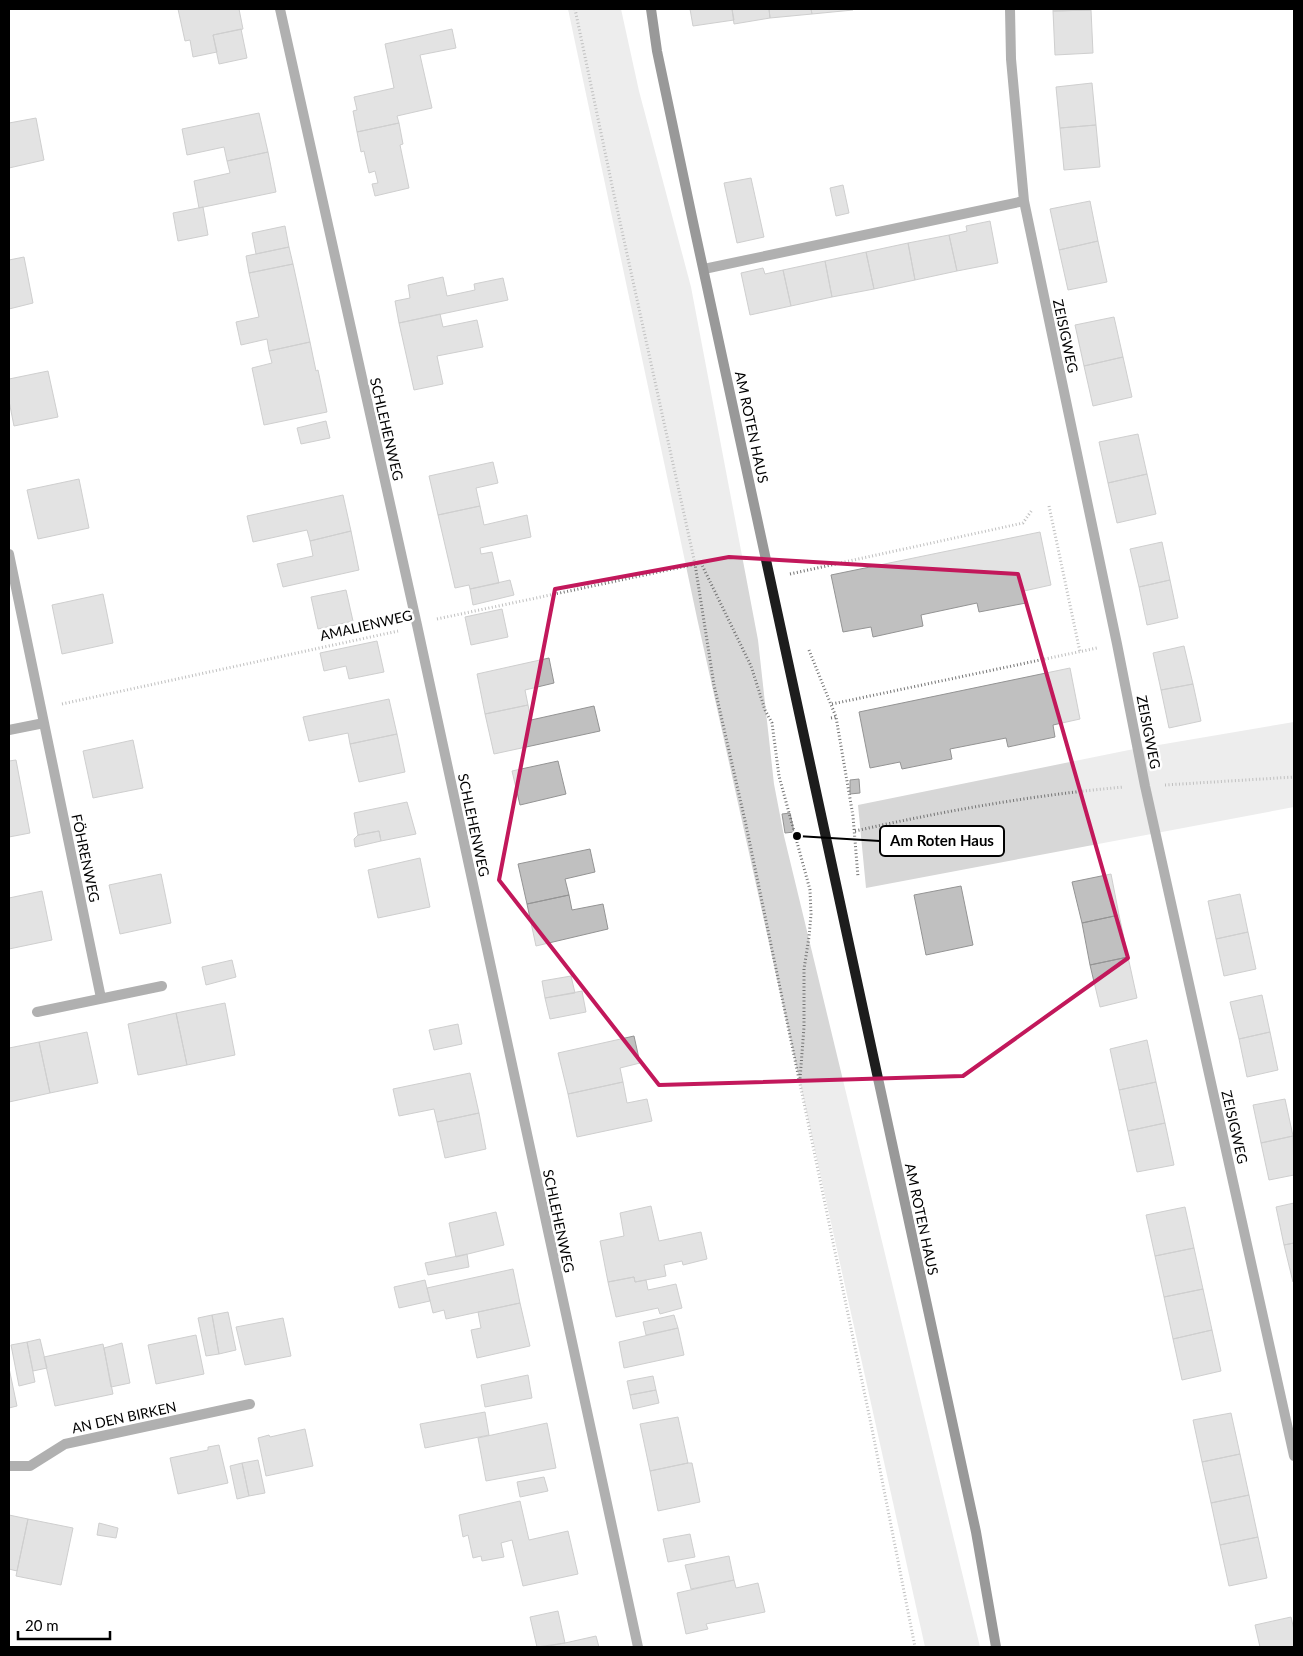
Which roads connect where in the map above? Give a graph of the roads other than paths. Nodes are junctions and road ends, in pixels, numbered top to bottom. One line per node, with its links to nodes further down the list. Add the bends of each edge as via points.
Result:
1 (280, 9): 15 (street, SCHLEHENWEG)
2 (651, 9): 5 (street, AM ROTEN HAUS, via 657,51)
3 (1010, 9): 4 (street, ZEISIGWEG, via 1011,59)
4 (1024, 201): 5 (street); 13 (street, ZEISIGWEG, via 1145,786)
5 (704, 269): 16 (street, AM ROTEN HAUS, via 976,1532)
6 (9, 554): 7 (street, FÖHRENWEG)
7 (44, 723): 8 (street); 10 (street, FÖHRENWEG)
8 (9, 730)
9 (162, 986): 10 (street)
10 (101, 998): 11 (street)
11 (37, 1012)
12 (250, 1404): 14 (street, AN DEN BIRKEN, via 65,1444 30,1466)
13 (1294, 1456)
14 (9, 1466)
15 (638, 1647)
16 (996, 1647)

